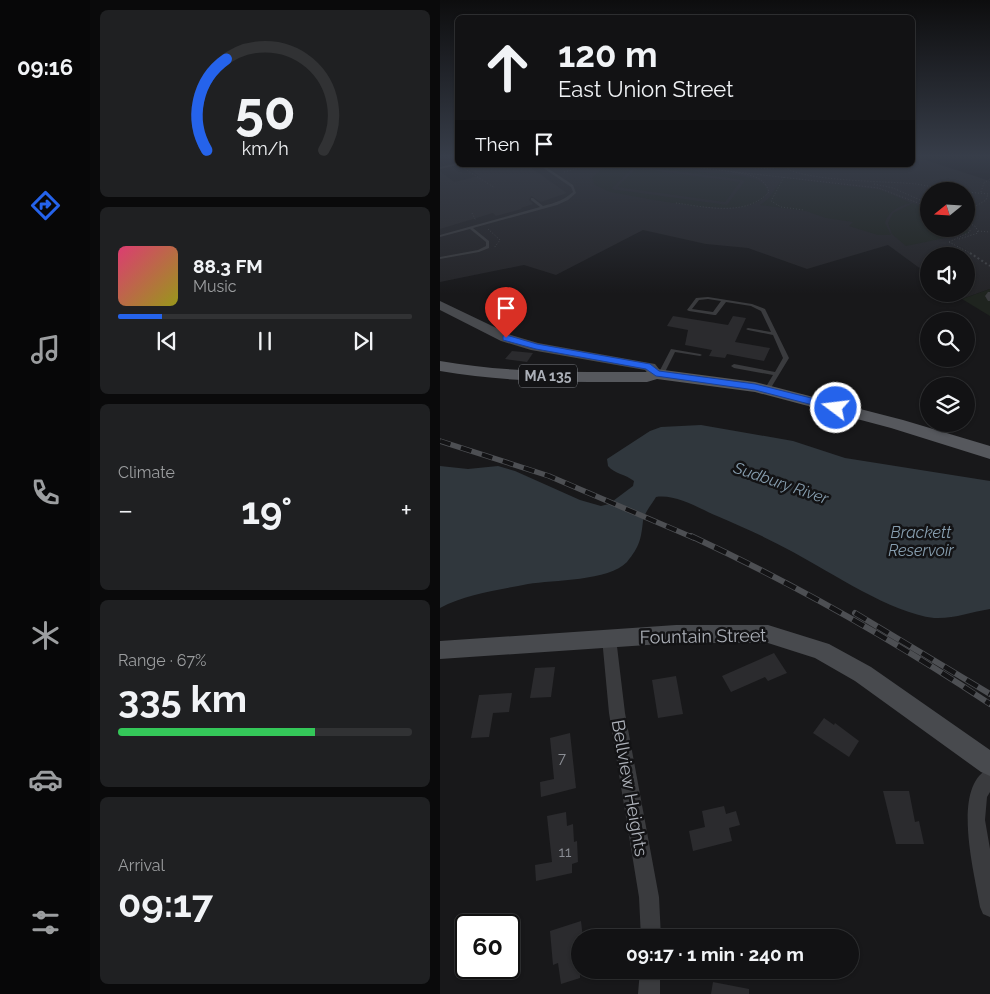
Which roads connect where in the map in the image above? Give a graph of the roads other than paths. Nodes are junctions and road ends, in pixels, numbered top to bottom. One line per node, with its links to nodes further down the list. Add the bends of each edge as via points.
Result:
1 (535, 201): 3 (lane)
2 (563, 201): 3 (lane)
3 (543, 208): 4 (lane)
4 (471, 228): 5 (lane); 6 (lane, via 488,242 488,246 479,251)
5 (440, 236)
6 (440, 258)
7 (990, 293): 9 (lane, via 987,296)
8 (724, 300): 8 (lane, via 698,299 690,310 714,314); 12 (lane, via 763,310)
9 (990, 300)
10 (440, 305): 16 (street, via 506,338 650,367)
11 (748, 329): 12 (lane)
12 (775, 334): 17 (lane, via 786,358)
13 (700, 355): 16 (lane, via 672,350)
14 (440, 366): 16 (main road, MA 135, via 529,376 647,377)
15 (734, 366): 17 (lane)
16 (659, 374): 18 (main road, MA 135)
17 (776, 374): 18 (lane)
18 (767, 390): 19 (main road, MA 135, via 897,424)
19 (990, 453)
20 (609, 638): 21 (street, Fountain Street); 22 (street, Fountain Street, via 749,632 792,640 821,651 862,674); 25 (street, Bellview Heights, via 618,713 649,897)
21 (440, 650)
22 (990, 764)
23 (990, 777): 24 (street, via 978,794 976,820)
24 (990, 907)
25 (651, 929)
26 (650, 979): 27 (street)
27 (649, 994)

